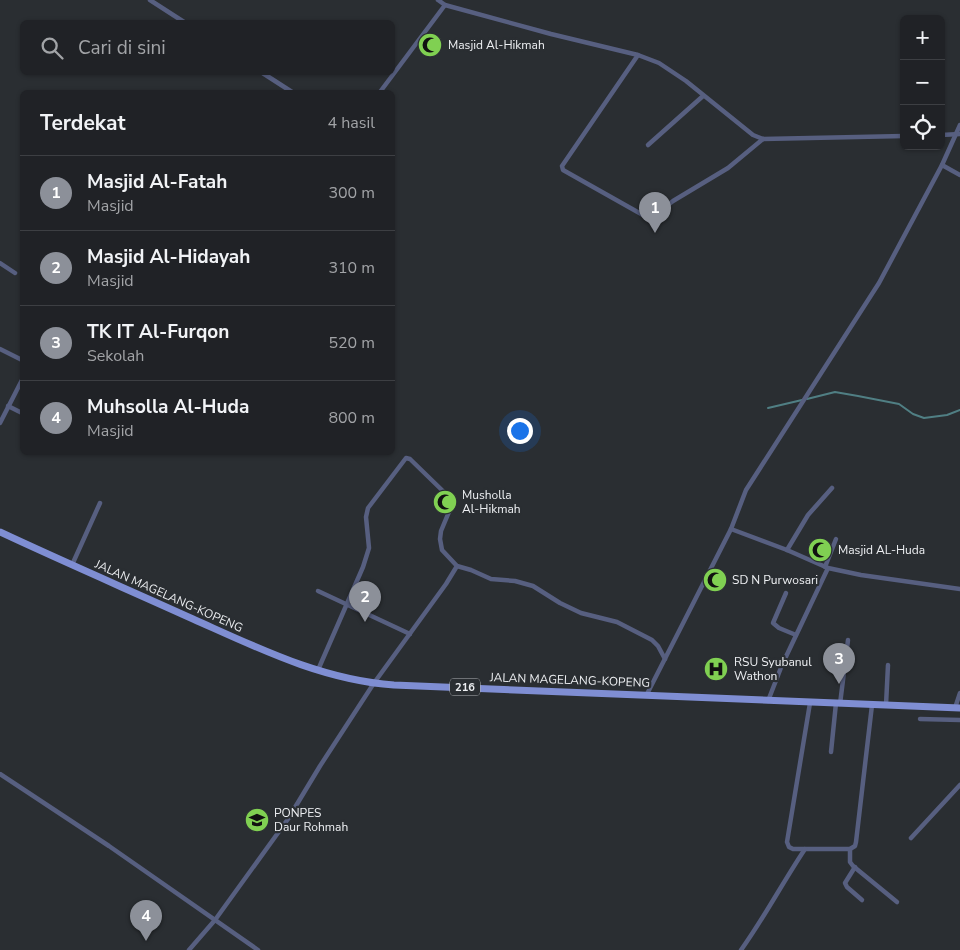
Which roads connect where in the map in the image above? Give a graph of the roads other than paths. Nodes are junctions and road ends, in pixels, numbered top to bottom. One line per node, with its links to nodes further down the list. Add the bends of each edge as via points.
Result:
1 (150, 0): 4 (street)
2 (438, 0): 3 (street)
3 (445, 5): 5 (street); 6 (street)
4 (181, 20)
5 (638, 56): 11 (street, via 671,70); 16 (street, via 562,166 563,170 650,220 673,200 728,168)
6 (395, 72)
7 (266, 75): 9 (street)
8 (393, 75): 10 (street)
9 (289, 90)
10 (381, 90)
11 (703, 96): 16 (street, via 753,135); 17 (street)
12 (960, 125): 13 (street)
13 (958, 134): 14 (street); 18 (street)
14 (945, 135)
15 (900, 136): 16 (street)
16 (763, 139)
17 (648, 145)
18 (942, 165): 19 (street); 30 (street, via 879,283 746,490)
19 (960, 175)
20 (0, 263): 21 (street)
21 (16, 272)
22 (0, 349): 23 (street)
23 (20, 359)
24 (20, 384): 25 (street)
25 (8, 406): 26 (street); 27 (street)
26 (20, 412)
27 (0, 423)
28 (832, 488): 33 (street, via 808,515)
29 (100, 503): 34 (street)
30 (731, 529): 33 (street); 44 (street)
31 (0, 532): 34 (main road, JALAN MAGELANG-KOPENG / 216)
32 (836, 539): 36 (street)
33 (787, 550): 36 (street)
34 (72, 565): 46 (main road, JALAN MAGELANG-KOPENG / 216, via 292,662)
35 (456, 566): 40 (street, via 442,550 440,539 451,501 406,458 368,508 369,548); 41 (street); 44 (street, via 490,579 533,586 580,613 617,622 652,640)
36 (826, 567): 37 (street); 42 (street)
37 (960, 589)
38 (318, 591): 40 (street)
39 (786, 593): 42 (street, via 773,623)
40 (347, 603): 41 (street); 46 (street)
41 (410, 634): 47 (street)
42 (796, 635): 50 (street)
43 (848, 640): 52 (street)
44 (665, 659): 49 (street)
45 (888, 665): 54 (street)
46 (318, 670): 47 (main road, JALAN MAGELANG-KOPENG / 216)
47 (374, 683): 49 (main road, JALAN MAGELANG-KOPENG / 216); 67 (street, via 288,819)
48 (960, 693): 55 (street)
49 (647, 694): 50 (main road, JALAN MAGELANG-KOPENG / 216)
50 (768, 701): 51 (main road, JALAN MAGELANG-KOPENG / 216)
51 (810, 702): 52 (main road, JALAN MAGELANG-KOPENG / 216); 62 (street, via 787,842 790,848)
52 (838, 704): 53 (main road, JALAN MAGELANG-KOPENG / 216); 58 (street)
53 (872, 705): 54 (main road, JALAN MAGELANG-KOPENG / 216); 63 (street, via 856,842)
54 (886, 705): 55 (main road, JALAN MAGELANG-KOPENG / 216)
55 (958, 708)
56 (920, 718): 57 (street)
57 (960, 720)
58 (830, 752)
59 (0, 774): 67 (street)
60 (960, 785): 61 (street)
61 (911, 838)
62 (805, 849): 63 (street); 70 (street)
63 (850, 849): 64 (street, via 850,862)
64 (855, 867): 65 (street, via 845,883); 66 (street)
65 (862, 900)
66 (897, 902)
67 (215, 920): 68 (street); 69 (street)
68 (189, 950)
69 (258, 950)
70 (741, 950)

